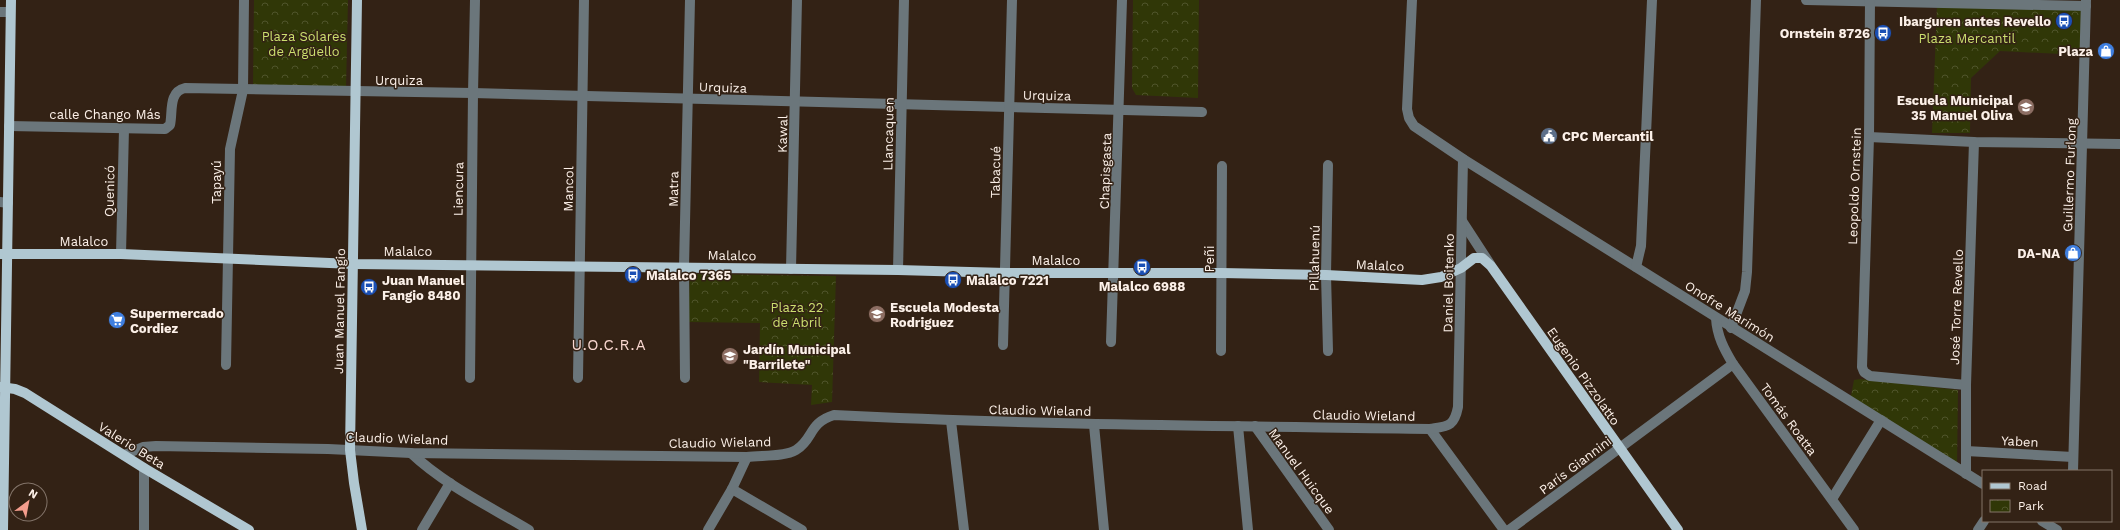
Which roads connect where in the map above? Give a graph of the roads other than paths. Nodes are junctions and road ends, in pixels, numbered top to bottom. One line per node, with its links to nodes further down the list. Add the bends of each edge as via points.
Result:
1 (11, 0): 18 (main road)
2 (244, 0): 19 (street, Tapayú)
3 (357, 0): 20 (main road, Juan Manuel Fangio)
4 (476, 0): 21 (street, Liencura)
5 (584, 0): 22 (street, Mancol)
6 (690, 0): 23 (street, Matra)
7 (797, 0): 24 (street, Kawal)
8 (904, 0): 25 (street, Llancaquen)
9 (1012, 0): 26 (street, Tabacué)
10 (1122, 0): 27 (street, Chapisgasta)
11 (1412, 0): 35 (street, Onofre Marimón, via 1409,118 1414,126)
12 (1652, 0): 48 (street, via 1641,246)
13 (1756, 0): 57 (street, via 1747,272 1745,291)
14 (1806, 0): 15 (street)
15 (1870, 0): 16 (street); 31 (street, Leopoldo Ornstein)
16 (1983, 2): 17 (street)
17 (2086, 3): 33 (street, Guillermo Furlong)
18 (5, 12): 29 (main road)
19 (243, 90): 20 (street, Urquiza); 30 (street, calle Chango Más, via 180,89 173,96 170,125 165,129); 42 (street, Tapayú, via 230,149)
20 (355, 92): 21 (street, Urquiza); 43 (main road, Juan Manuel Fangio)
21 (473, 93): 22 (street, Urquiza); 44 (street, Liencura)
22 (582, 96): 23 (street, Urquiza); 45 (street, Mancol)
23 (688, 99): 24 (street, Urquiza); 47 (street, Matra)
24 (796, 102): 25 (street, Urquiza); 50 (street, Kawal)
25 (902, 105): 26 (street, Urquiza); 51 (street, Llancaquen)
26 (1009, 107): 27 (street, Urquiza); 52 (street, Tabacué)
27 (1120, 110): 28 (street, Urquiza); 54 (street, Chapisgasta)
28 (1202, 112)
29 (9, 126): 30 (street, calle Chango Más); 38 (main road)
30 (124, 129): 41 (street, Quenicó)
31 (1869, 136): 32 (street); 67 (street, Leopoldo Ornstein, via 1862,367 1870,376)
32 (1974, 142): 33 (street); 67 (street, José Torre Revello)
33 (2083, 143): 34 (street); 83 (street, Guillermo Furlong)
34 (2120, 144)
35 (1463, 159): 39 (street, Daniel Boitenko); 48 (street, Onofre Marimón)
36 (1328, 165): 55 (street, Pillahuenú)
37 (1222, 166): 53 (street, Peñi)
38 (4, 202): 40 (main road)
39 (1462, 222): 46 (street); 49 (street, Daniel Boitenko)
40 (4, 254): 41 (main road, Malalco); 68 (main road)
41 (121, 254): 42 (main road, Malalco)
42 (229, 259): 43 (main road, Malalco); 63 (street, Tapayú)
43 (353, 264): 44 (main road, Malalco); 78 (main road, Juan Manuel Fangio)
44 (471, 264): 45 (main road, Malalco); 64 (street, Liencura)
45 (580, 266): 47 (main road, Malalco); 65 (street, Mancol)
46 (1491, 266): 49 (main road, Eugenio Pizzolatto, via 1482,258 1474,258); 77 (main road, Eugenio Pizzolatto)
47 (684, 267): 50 (main road, Malalco); 66 (street, Matra)
48 (1636, 267): 56 (street, Onofre Marimón)
49 (1461, 268): 55 (main road, Malalco, via 1441,277 1422,280); 70 (street, Daniel Boitenko)
50 (791, 269): 51 (main road, Malalco)
51 (898, 270): 52 (main road, Malalco)
52 (1006, 273): 54 (main road, Malalco); 59 (street, Tabacué)
53 (1222, 273): 54 (main road, Malalco); 55 (main road, Malalco); 60 (street, Peñi)
54 (1114, 274): 58 (street, Chapisgasta)
55 (1326, 275): 61 (street, Pillahuenú)
56 (1716, 318): 57 (street, Onofre Marimón); 62 (street, Tomás Roatta, via 1716,330 1721,344)
57 (1731, 328): 71 (street, Onofre Marimón)
58 (1111, 342)
59 (1003, 345)
60 (1221, 351)
61 (1328, 351)
62 (1733, 364): 77 (street, París Giannini); 90 (street, Tomás Roatta)
63 (226, 365)
64 (470, 378)
65 (578, 378)
66 (685, 378)
67 (1966, 385): 79 (street, José Torre Revello)
68 (2, 387): 69 (main road); 81 (main road, Valerio Beta, via 25,393)
69 (2, 405): 92 (main road)
70 (1458, 407): 76 (street, Claudio Wieland, via 1452,424)
71 (1881, 420): 86 (street, Onofre Marimón); 90 (street)
72 (952, 421): 73 (street, Claudio Wieland); 82 (street, Claudio Wieland, via 834,415 817,423 804,443 790,453); 100 (street)
73 (1094, 425): 74 (street, Claudio Wieland); 101 (street)
74 (1238, 426): 75 (street, Claudio Wieland); 102 (street)
75 (1254, 426): 76 (street, Claudio Wieland); 103 (street, Manuel Huicque)
76 (1430, 429): 104 (street)
77 (1620, 448): 105 (street, París Giannini); 106 (main road, Eugenio Pizzolatto)
78 (350, 450): 80 (street, Claudio Wieland); 81 (street, Claudio Wieland, via 156,446 143,447); 95 (main road, Juan Manuel Fangio)
79 (1966, 451): 83 (street, Yaben); 86 (street, José Torre Revello)
80 (411, 453): 82 (street, Claudio Wieland); 87 (street)
81 (124, 455): 84 (main road, Valerio Beta)
82 (747, 457): 89 (street)
83 (2073, 457): 85 (street, Guillermo Furlong)
84 (144, 468): 93 (street); 94 (main road, Valerio Beta)
85 (2073, 470)
86 (1966, 474): 88 (street, Onofre Marimón)
87 (450, 483): 96 (street); 97 (street)
88 (1982, 483)
89 (732, 489): 98 (street); 99 (street)
90 (1832, 499): 107 (street, Tomás Roatta)
91 (2044, 522): 108 (street)
92 (3, 530)
93 (144, 530)
94 (249, 530)
95 (362, 530)
96 (422, 530)
97 (529, 530)
98 (708, 530)
99 (802, 530)
100 (964, 530)
101 (1104, 530)
102 (1248, 530)
103 (1329, 530)
104 (1504, 530)
105 (1509, 530)
106 (1678, 530)
107 (1854, 530)
108 (2057, 530)

